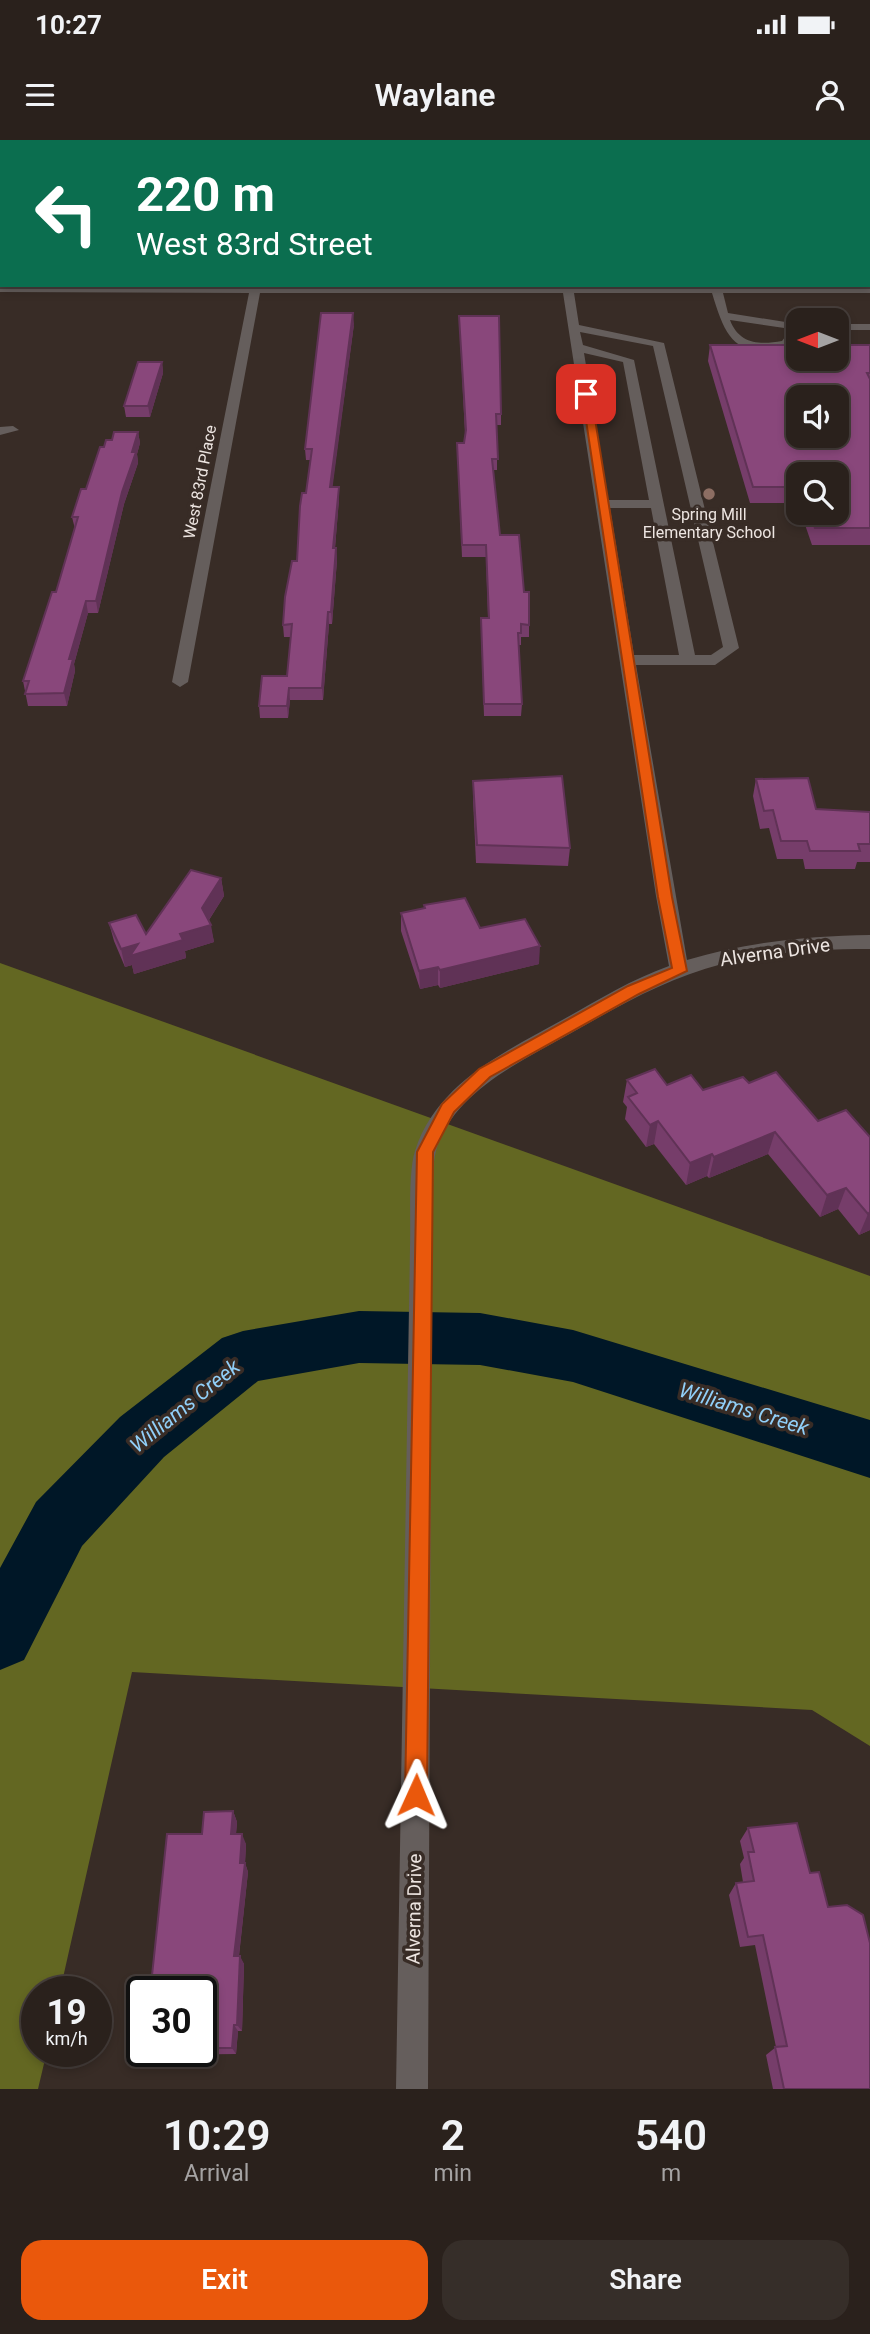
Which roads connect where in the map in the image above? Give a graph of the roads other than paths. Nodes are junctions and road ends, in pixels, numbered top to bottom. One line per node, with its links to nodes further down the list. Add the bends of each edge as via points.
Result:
1 (100, 287): 4 (street); 5 (street)
2 (614, 288): 6 (street); 7 (street)
3 (774, 288): 7 (street); 8 (street)
4 (0, 289)
5 (255, 290): 6 (street); 22 (street, West 83rd Place)
6 (568, 290): 13 (street)
7 (716, 290): 9 (street)
8 (870, 290)
9 (726, 316): 10 (street); 14 (street, via 730,334 744,344)
10 (786, 325)
11 (849, 327): 12 (street)
12 (870, 327)
13 (576, 328): 15 (street); 21 (street, via 658,343 732,648 715,660)
14 (786, 344)
15 (579, 348): 16 (street); 17 (street)
16 (608, 356): 17 (street); 19 (street, via 628,360)
17 (582, 367): 18 (street)
18 (603, 504): 19 (street); 20 (street)
19 (657, 504): 21 (street)
20 (628, 660): 21 (street); 24 (street)
21 (688, 661)
22 (180, 682)
23 (870, 942): 24 (street, Alverna Drive, via 769,948)
24 (680, 971): 25 (street, Alverna Drive, via 633,990 499,1064 461,1093 439,1122 425,1152)
25 (412, 2089)

